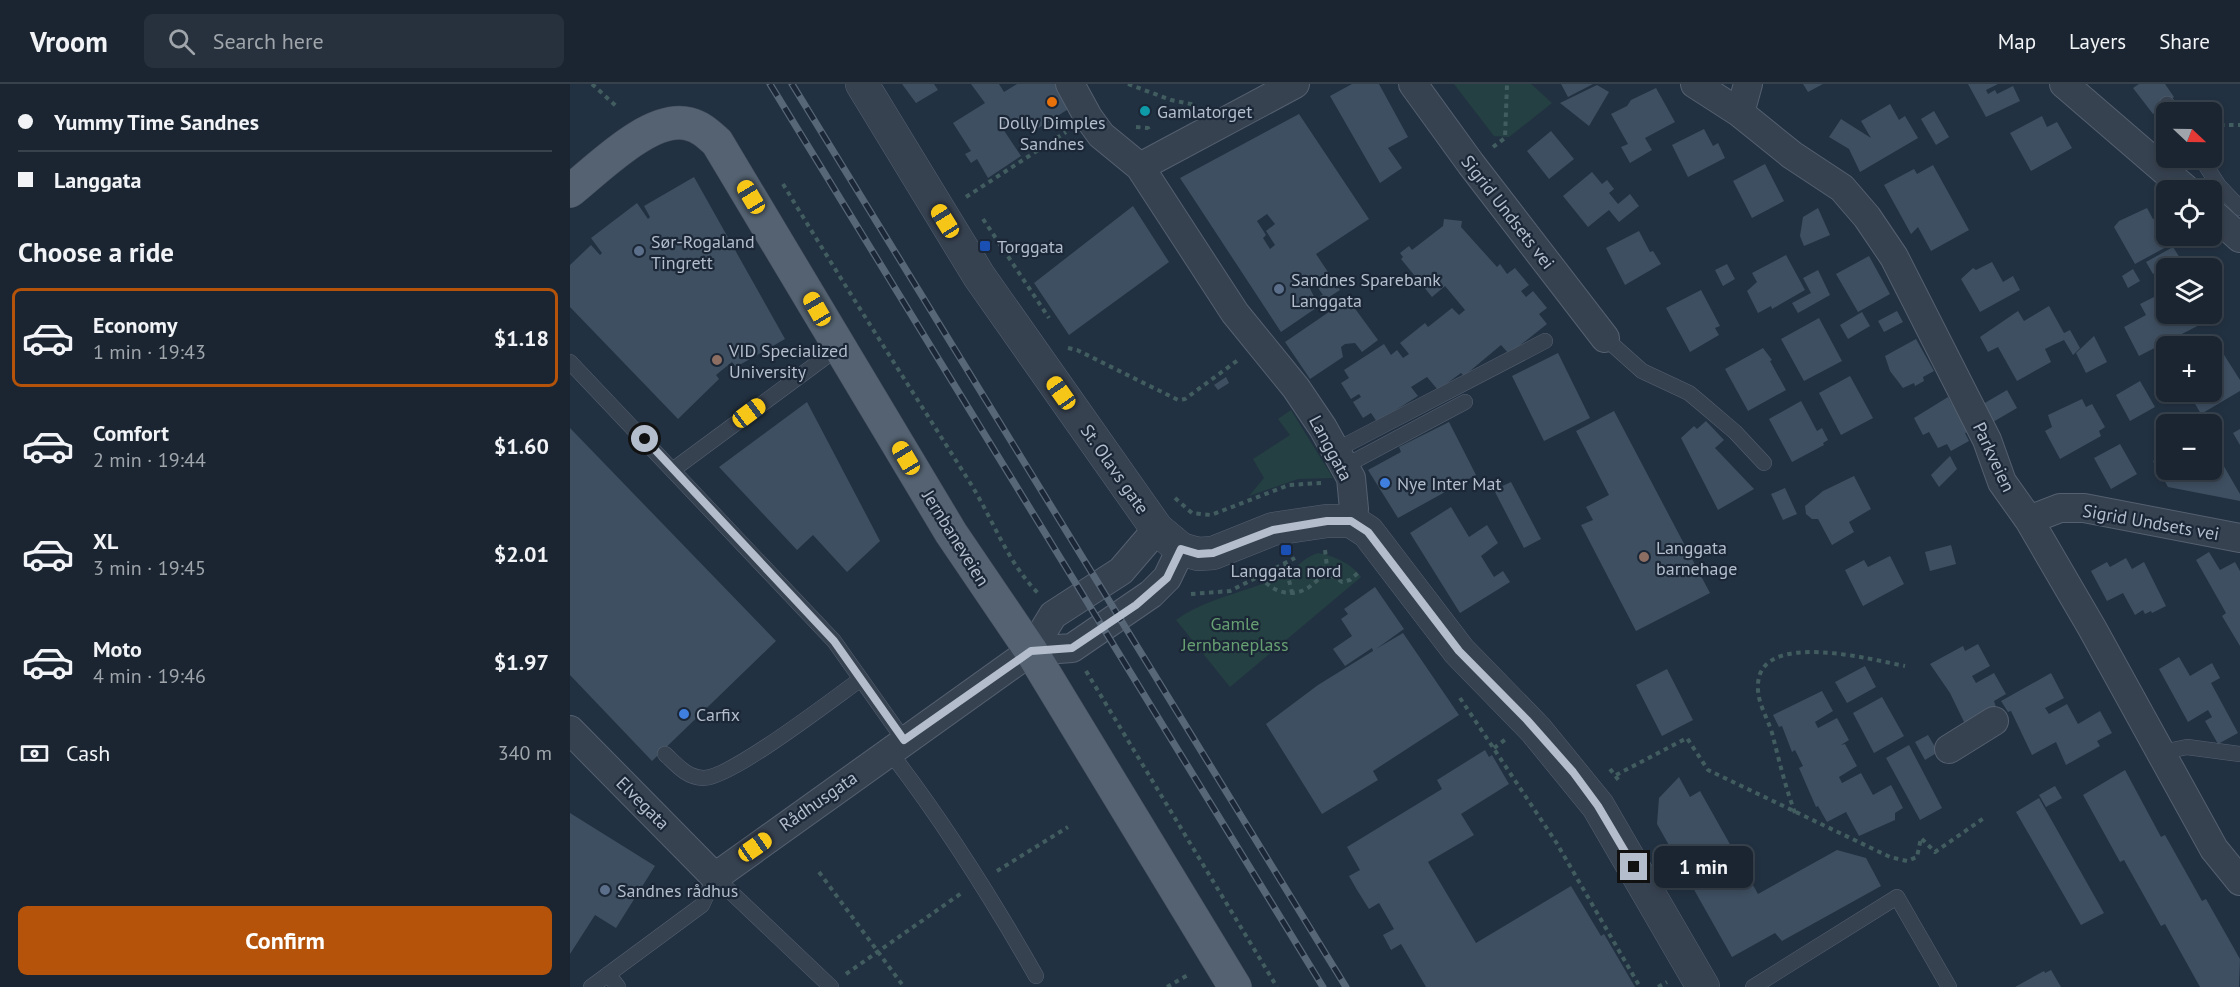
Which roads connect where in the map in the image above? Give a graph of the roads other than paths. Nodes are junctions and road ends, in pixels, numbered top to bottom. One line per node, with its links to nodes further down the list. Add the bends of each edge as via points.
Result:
1 (862, 84): 27 (street, St. Olavs gate, via 979,276)
2 (1070, 84): 9 (street, Langgata, via 1101,135)
3 (1295, 84): 9 (street)
4 (1413, 84): 16 (street, Sigrid Undsets vei)
5 (1695, 84): 8 (street, Parkveien)
6 (1748, 84): 8 (street)
7 (2064, 84): 11 (street)
8 (1740, 113): 24 (street, Parkveien, via 1792,155 1842,188 1867,216 1894,258 1987,440 2002,482)
9 (1140, 167): 22 (street, Langgata, via 1212,280 1296,388)
10 (2207, 168): 13 (lane)
11 (2175, 180)
12 (570, 191): 18 (main road, Jernbaneveien, via 638,137 656,128 688,124 703,130 729,159)
13 (2240, 208)
14 (2222, 222): 15 (street)
15 (2240, 238)
16 (1605, 338): 21 (lane, via 1642,371 1689,393 1735,432)
17 (1545, 341): 22 (lane)
18 (839, 347): 23 (lane); 28 (main road, Jernbaneveien, via 951,533)
19 (570, 362): 23 (lane)
20 (1465, 402): 22 (lane)
21 (1764, 464)
22 (1337, 466): 25 (street, Langgata, via 1353,488 1354,509)
23 (674, 469): 29 (lane, via 834,641)
24 (2029, 520): 26 (street, Sigrid Undsets vei, via 2060,508 2084,508); 34 (street, Parkveien)
25 (1343, 535): 27 (street, via 1327,521 1273,530 1213,553 1198,554); 45 (street, via 1368,532 1459,651 1573,772 1598,806)
26 (2240, 537)
27 (1169, 539): 28 (street, via 1053,615); 28 (street, via 1167,578 1151,594 1072,648)
28 (1031, 651): 32 (street, Rådhusgata); 44 (main road, Jernbaneveien)
29 (861, 679): 32 (lane); 35 (lane, via 738,764 706,778 688,775)
30 (1994, 721): 33 (street)
31 (570, 729): 37 (street, Elvegata)
32 (896, 746): 37 (street, Rådhusgata); 40 (lane)
33 (1949, 750)
34 (2163, 752): 36 (lane, via 2187,747); 38 (street, Parkveien, via 2214,849)
35 (665, 754)
36 (2240, 754)
37 (716, 877): 39 (lane, Rådhusgata, via 702,905); 41 (lane)
38 (2240, 881)
39 (608, 974): 42 (lane, Rådhusgata); 43 (lane)
40 (1036, 976)
41 (830, 986)
42 (591, 987)
43 (618, 987)
44 (1234, 987)
45 (1703, 987)
46 (1753, 987): 47 (lane, via 1897,897)
47 (1949, 987)

